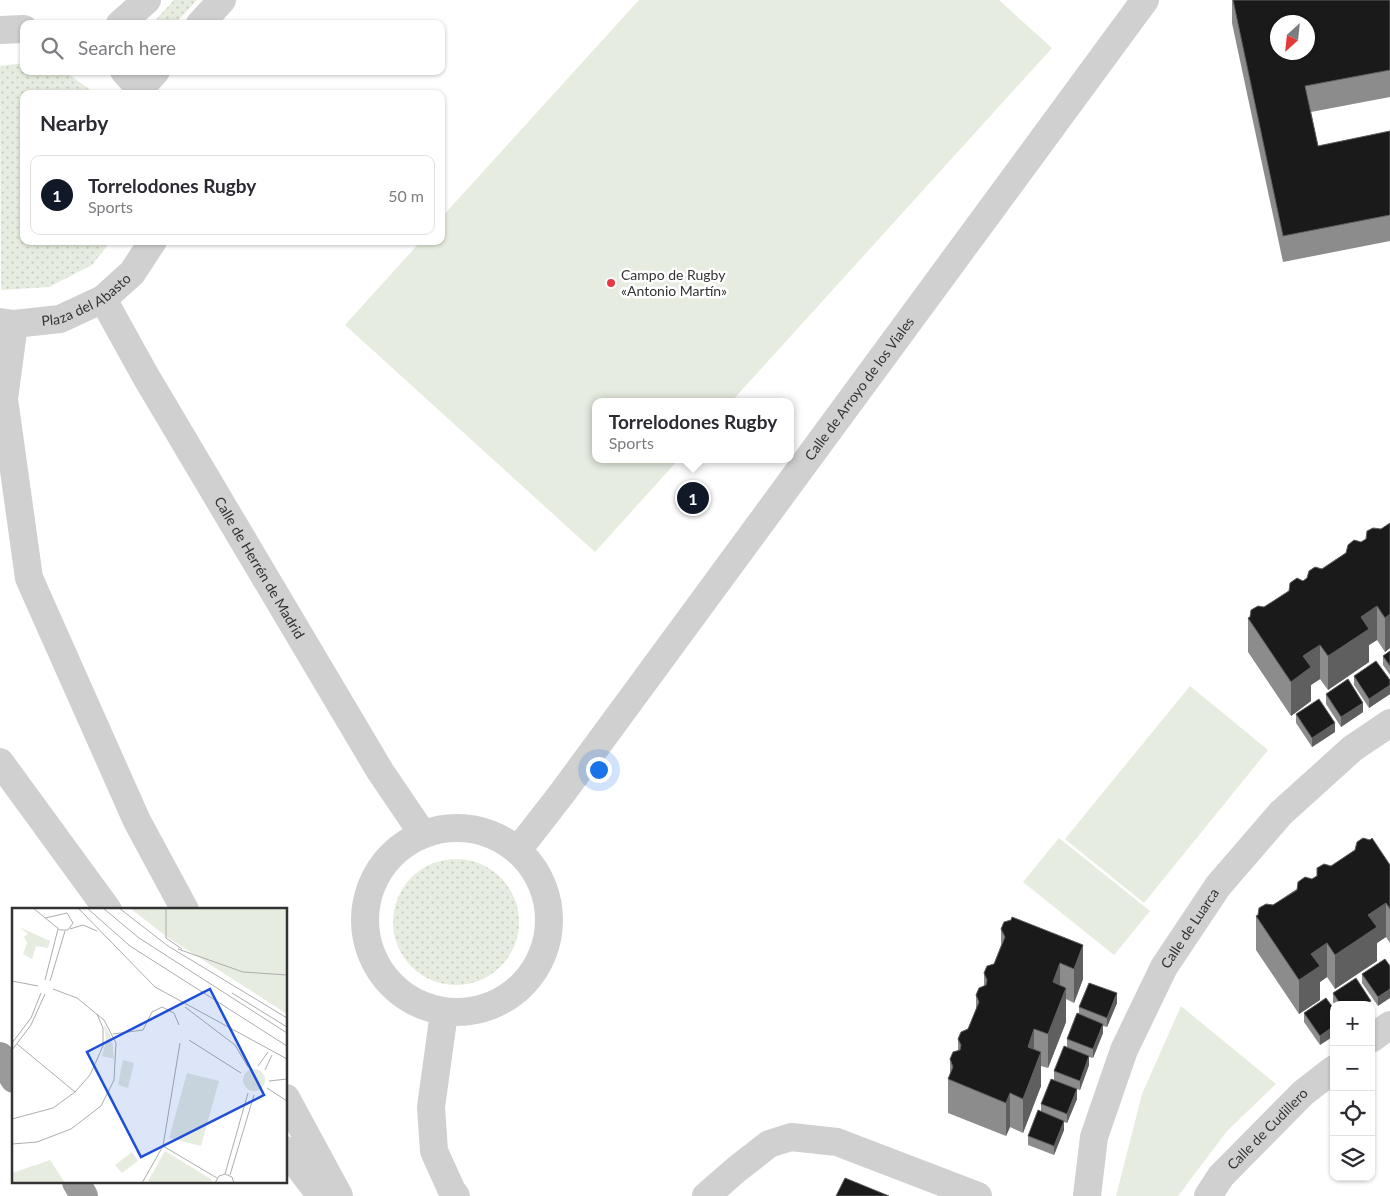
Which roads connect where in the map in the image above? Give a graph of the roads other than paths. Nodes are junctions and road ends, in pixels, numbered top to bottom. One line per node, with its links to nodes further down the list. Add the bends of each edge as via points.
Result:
1 (147, 0): 4 (street)
2 (222, 0): 5 (street)
3 (1143, 1): 14 (street, Calle de Arroyo de los Viales, via 564,792)
4 (124, 20)
5 (204, 20)
6 (0, 30): 7 (street)
7 (20, 30)
8 (150, 245): 9 (street, Plaza del Abasto, via 132,273)
9 (102, 299): 10 (street, Plaza del Abasto, via 60,319); 13 (street, Calle de Herrén de Madrid, via 380,771)
10 (7, 323): 16 (street, via 4,399 29,578 136,821)
11 (1390, 723): 32 (street, Calle de Luarca, via 1353,748 1281,813 1218,886 1164,966 1124,1050 1094,1137)
12 (0, 762): 15 (street)
13 (422, 833): 14 (street, via 456,827 489,833); 17 (street, via 389,856 368,891 364,931 377,970 406,999)
14 (518, 850): 17 (street, via 542,881 551,920 543,959 518,991 484,1010)
15 (107, 908)
16 (183, 908)
17 (444, 1013): 29 (street, via 431,1107 433,1142 434,1151)
18 (1390, 1025): 19 (street)
19 (1375, 1036)
20 (0, 1056): 22 (highway)
21 (1330, 1072): 33 (street, Calle de Cudillero, via 1303,1093 1234,1162)
22 (12, 1076)
23 (288, 1102): 28 (street)
24 (288, 1153): 27 (street)
25 (77, 1184): 26 (highway)
26 (84, 1196)
27 (320, 1196)
28 (338, 1196)
29 (456, 1196)
30 (706, 1196): 31 (street, via 769,1144 791,1137 836,1142)
31 (978, 1196)
32 (1087, 1196)
33 (1208, 1196)

